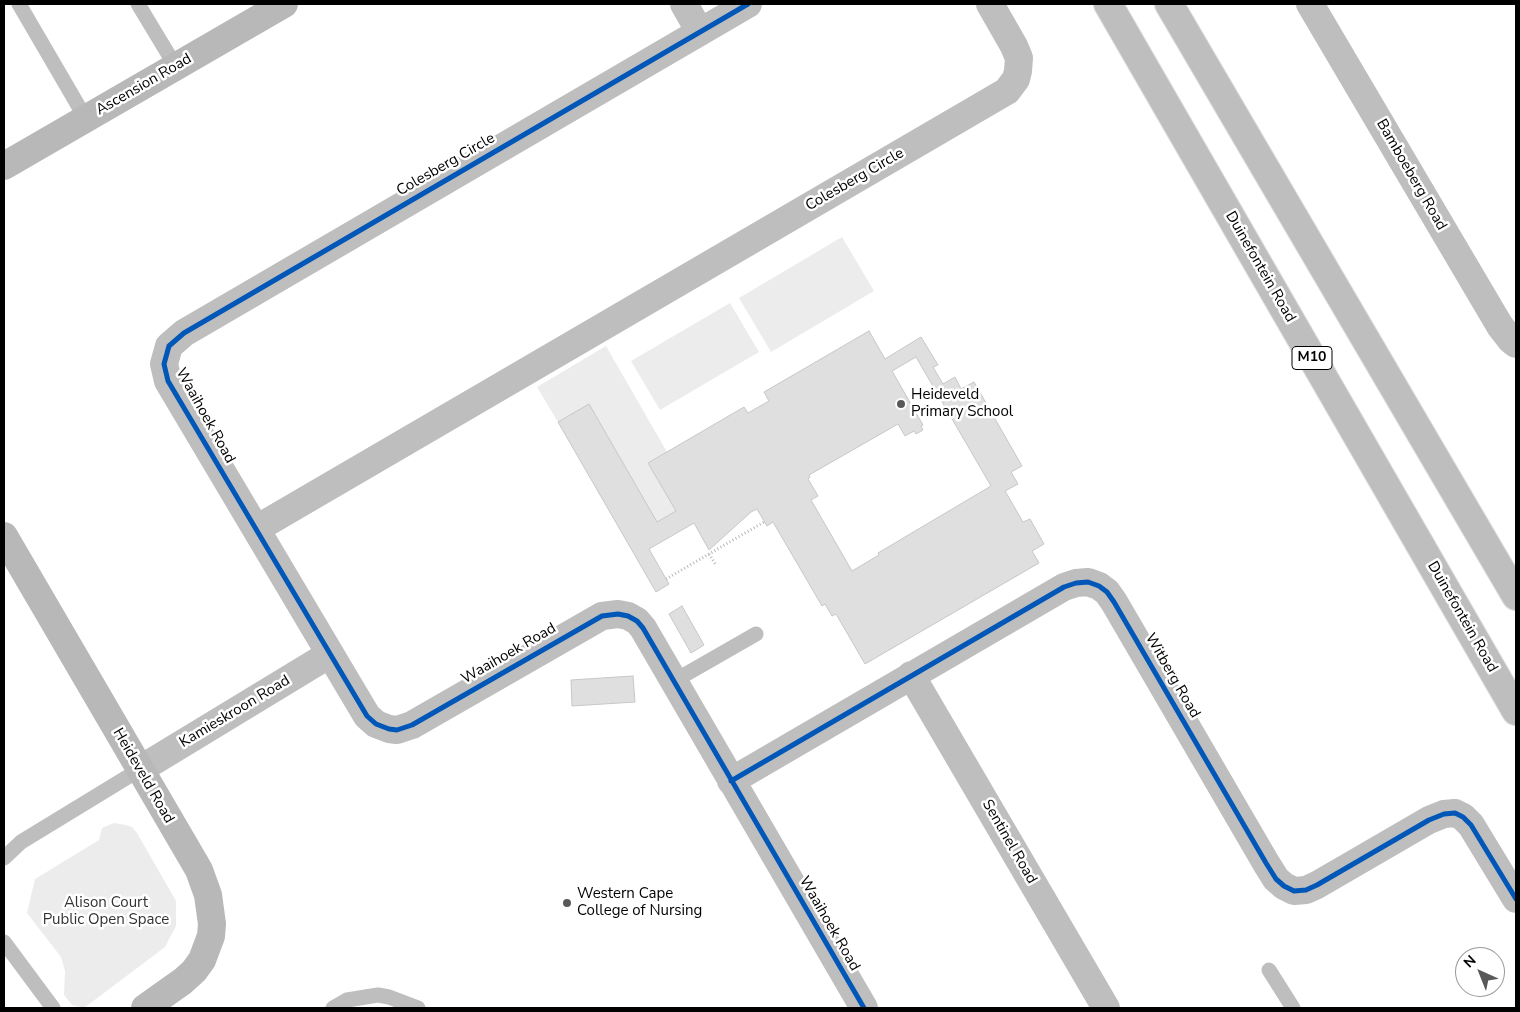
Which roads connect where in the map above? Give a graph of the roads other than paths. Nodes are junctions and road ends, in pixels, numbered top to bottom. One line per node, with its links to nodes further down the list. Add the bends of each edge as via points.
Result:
1 (19, 4): 12 (lane)
2 (138, 4): 11 (lane)
3 (284, 4): 11 (street, Ascension Road)
4 (684, 4): 10 (street)
5 (748, 4): 10 (street, Colesberg Circle)
6 (990, 4): 16 (street, Colesberg Circle, via 1019,58 1016,79 1007,90)
7 (1108, 4): 25 (street, Duinefontein Road / M10)
8 (1169, 4): 18 (street)
9 (1310, 4): 14 (street, Bamboeberg Road, via 1500,326)
10 (700, 32): 15 (street, Colesberg Circle, via 184,333 169,346)
11 (176, 67): 12 (street, Ascension Road)
12 (86, 119): 13 (street, Ascension Road)
13 (4, 166)
14 (1516, 344)
15 (165, 356): 16 (street, Waaihoek Road, via 168,381)
16 (256, 529): 22 (street, Waaihoek Road)
17 (4, 536): 26 (street, Heideveld Road)
18 (1489, 550): 19 (street); 20 (street)
19 (1516, 566)
20 (1516, 596)
21 (756, 634): 24 (lane)
22 (330, 654): 24 (street, Waaihoek Road, via 372,721 397,730 412,725 610,614 628,616 644,628); 26 (street, Kamieskroon Road)
23 (912, 675): 27 (street, Witberg Road); 29 (street, Witberg Road, via 1064,587 1088,582 1099,586 1114,602 1271,871 1284,886 1294,891 1317,886 1429,820 1455,813 1471,825); 37 (street, Sentinel Road)
24 (674, 681): 27 (street, Waaihoek Road)
25 (1516, 711)
26 (139, 770): 28 (lane, via 21,842); 33 (street, Heideveld Road, via 199,870 208,896 212,924 208,947 194,971)
27 (731, 781): 36 (street, Waaihoek Road)
28 (4, 858)
29 (1516, 899)
30 (4, 942): 32 (lane)
31 (1269, 970): 38 (lane)
32 (53, 1008)
33 (145, 1008)
34 (333, 1008): 35 (lane, via 347,1000 378,995)
35 (418, 1008)
36 (864, 1008)
37 (1106, 1008)
38 (1293, 1008)

